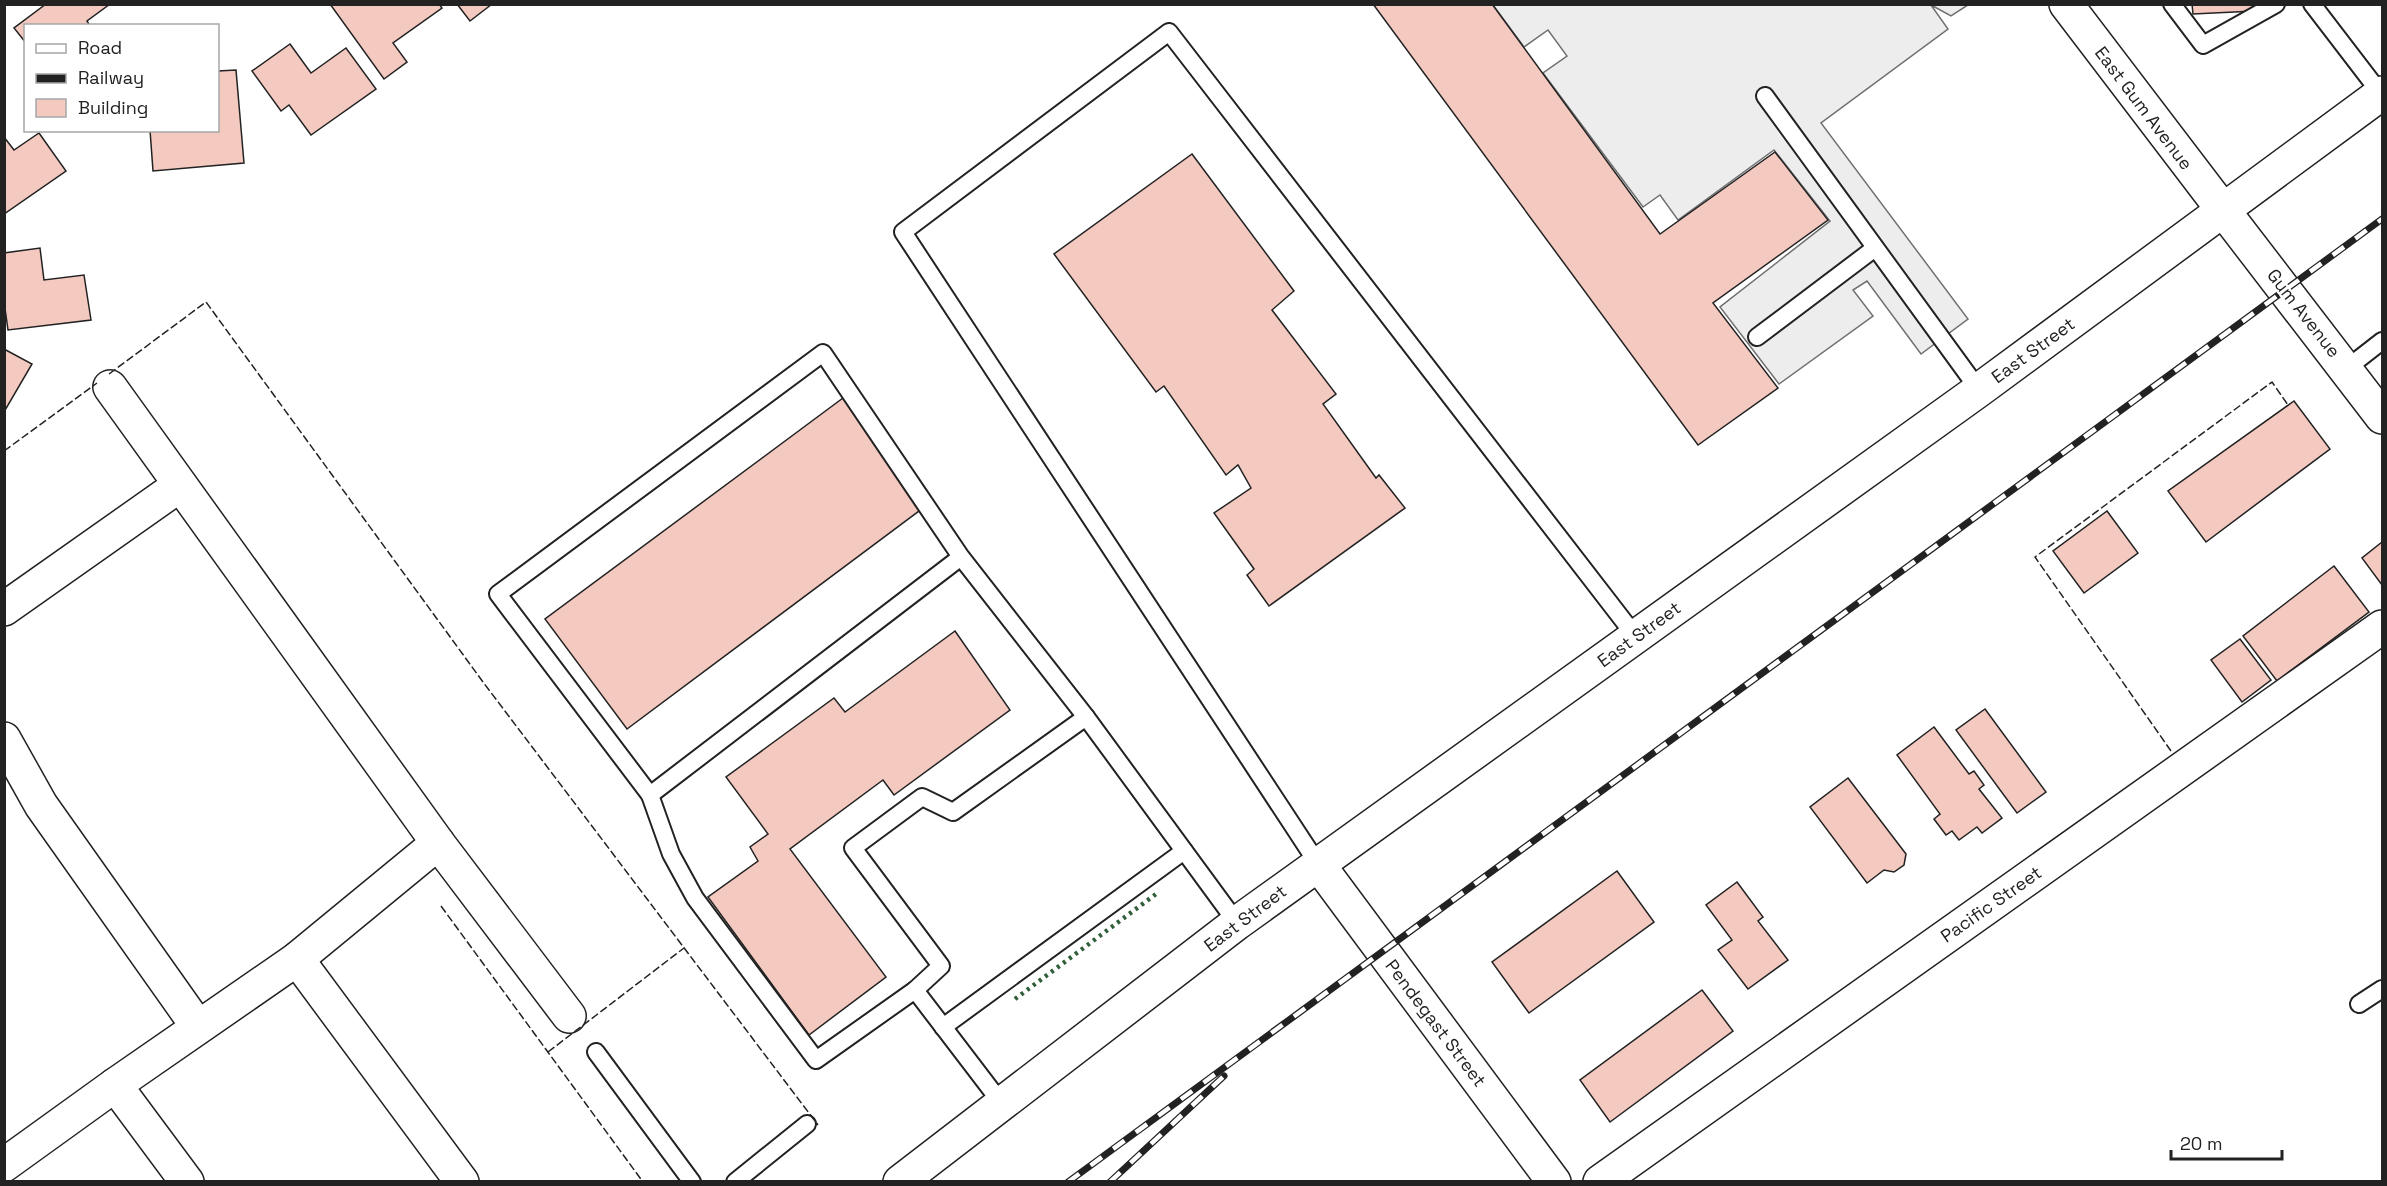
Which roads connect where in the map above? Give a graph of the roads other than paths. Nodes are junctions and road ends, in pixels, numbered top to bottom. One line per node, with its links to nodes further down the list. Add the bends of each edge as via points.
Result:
1 (2066, 4): 7 (street, East Gum Avenue)
2 (2172, 4): 3 (lane, via 2203,45)
3 (2276, 4)
4 (2312, 4): 5 (lane)
5 (2382, 93): 7 (street, East Street)
6 (1765, 96): 8 (lane)
7 (2223, 210): 11 (street, Gum Avenue); 13 (street, East Street)
8 (1875, 248): 9 (lane); 13 (lane)
9 (1757, 337)
10 (2382, 341): 11 (lane)
11 (2346, 369): 14 (street, Gum Avenue)
12 (110, 387): 15 (street)
13 (1979, 390): 19 (street, East Street)
14 (2382, 417)
15 (180, 485): 17 (street); 23 (street)
16 (962, 557): 20 (lane); 22 (lane); 22 (lane, via 823,353 498,594)
17 (4, 609)
18 (2382, 627): 45 (street, Pacific Street)
19 (1636, 637): 25 (street, East Street); 25 (lane, via 1168,32 903,232)
20 (1086, 717): 24 (lane); 29 (lane, via 953,812 922,797 853,848 941,966)
21 (4, 739): 32 (street, via 41,805)
22 (650, 795): 29 (lane, via 671,854 695,898 816,1060)
23 (438, 843): 27 (street); 31 (street)
24 (1184, 851): 26 (lane); 33 (lane)
25 (1318, 864): 26 (street, East Street); 44 (street, Pendegast Street)
26 (1237, 923): 36 (street, East Street)
27 (297, 959): 32 (street); 40 (street)
28 (2382, 988): 30 (lane)
29 (915, 990): 33 (lane)
30 (2359, 1004)
31 (569, 1016)
32 (198, 1027): 35 (street)
33 (943, 1027): 36 (lane)
34 (596, 1052): 41 (lane)
35 (115, 1085): 38 (street); 39 (street)
36 (1002, 1104): 43 (street, East Street)
37 (807, 1125): 42 (lane)
38 (4, 1165)
39 (187, 1182)
40 (462, 1182)
41 (692, 1182)
42 (735, 1182)
43 (900, 1182)
44 (1554, 1182)
45 (1600, 1182)

